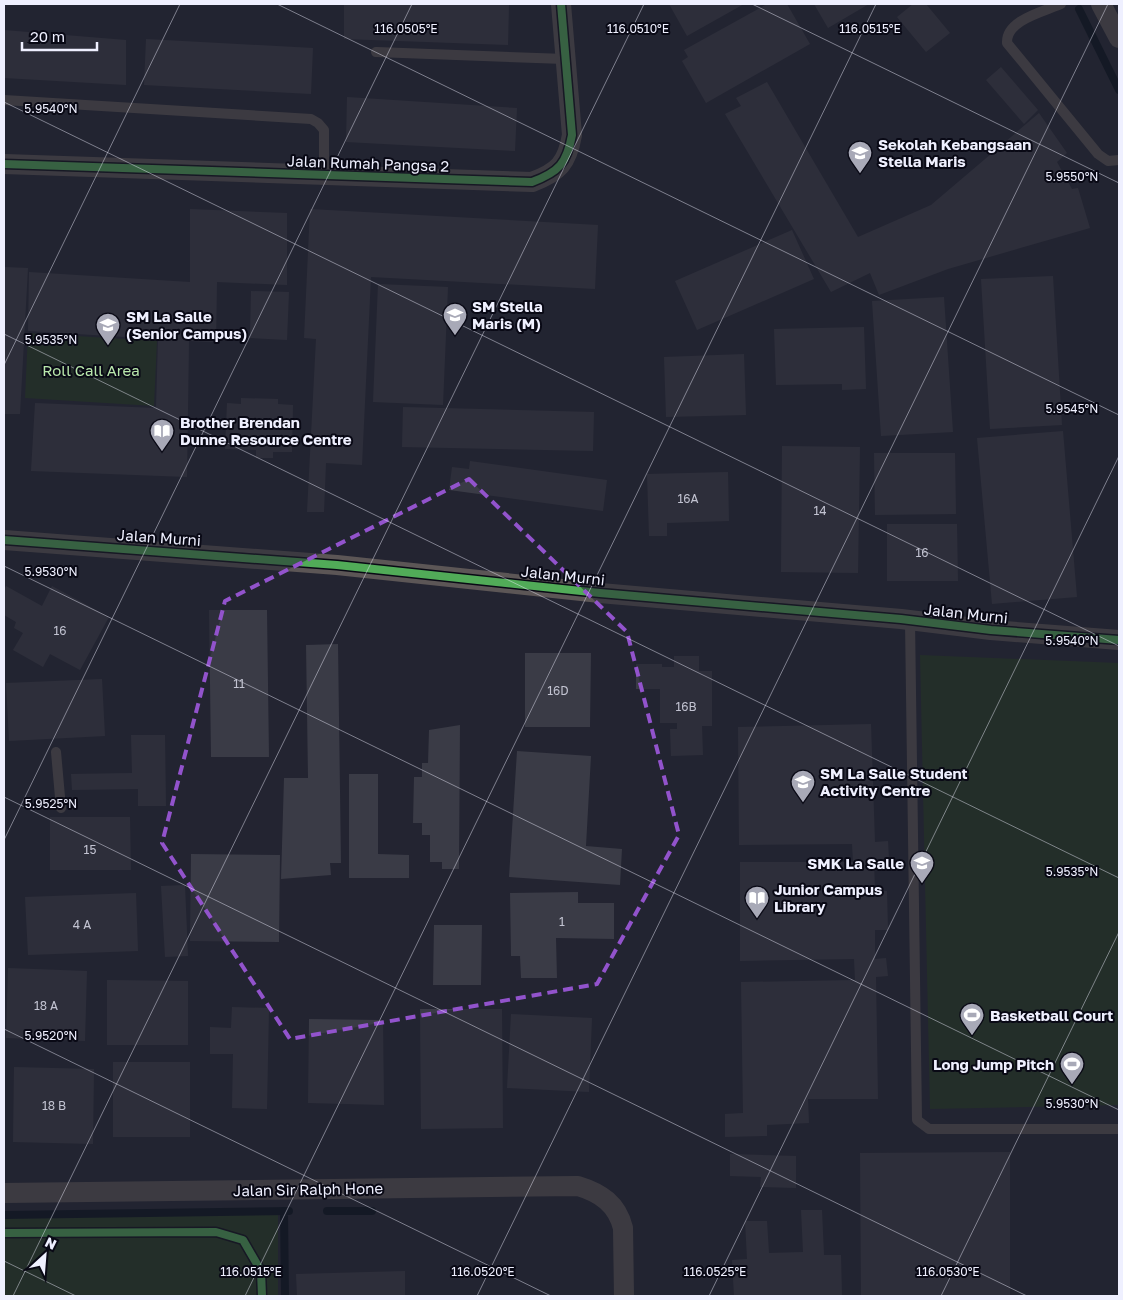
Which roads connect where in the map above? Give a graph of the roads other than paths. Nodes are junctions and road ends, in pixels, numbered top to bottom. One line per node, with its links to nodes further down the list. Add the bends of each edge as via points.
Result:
1 (561, 4): 6 (street, Jalan Rumah Pangsa 2)
2 (1061, 4): 8 (lane, via 1012,26 1007,34 1007,43 1098,154 1108,161)
3 (1101, 4): 4 (street)
4 (1119, 38)
5 (376, 52): 6 (lane)
6 (565, 59): 10 (street, Jalan Rumah Pangsa 2, via 572,135 569,154 548,176 532,182)
7 (4, 100): 10 (lane, via 311,119 324,130)
8 (1119, 160)
9 (4, 164): 10 (street, Jalan Rumah Pangsa 2)
10 (324, 175)
11 (4, 540): 12 (street, Jalan Murni, via 337,565)
12 (910, 621): 13 (street, Jalan Murni); 16 (lane, via 917,1120 929,1129)
13 (1119, 640)
14 (56, 752): 15 (lane)
15 (61, 808)
16 (1119, 1130)
17 (4, 1193): 18 (street, Jalan Sir Ralph Hone, via 578,1186 593,1190 609,1201 621,1218)
18 (624, 1296)

